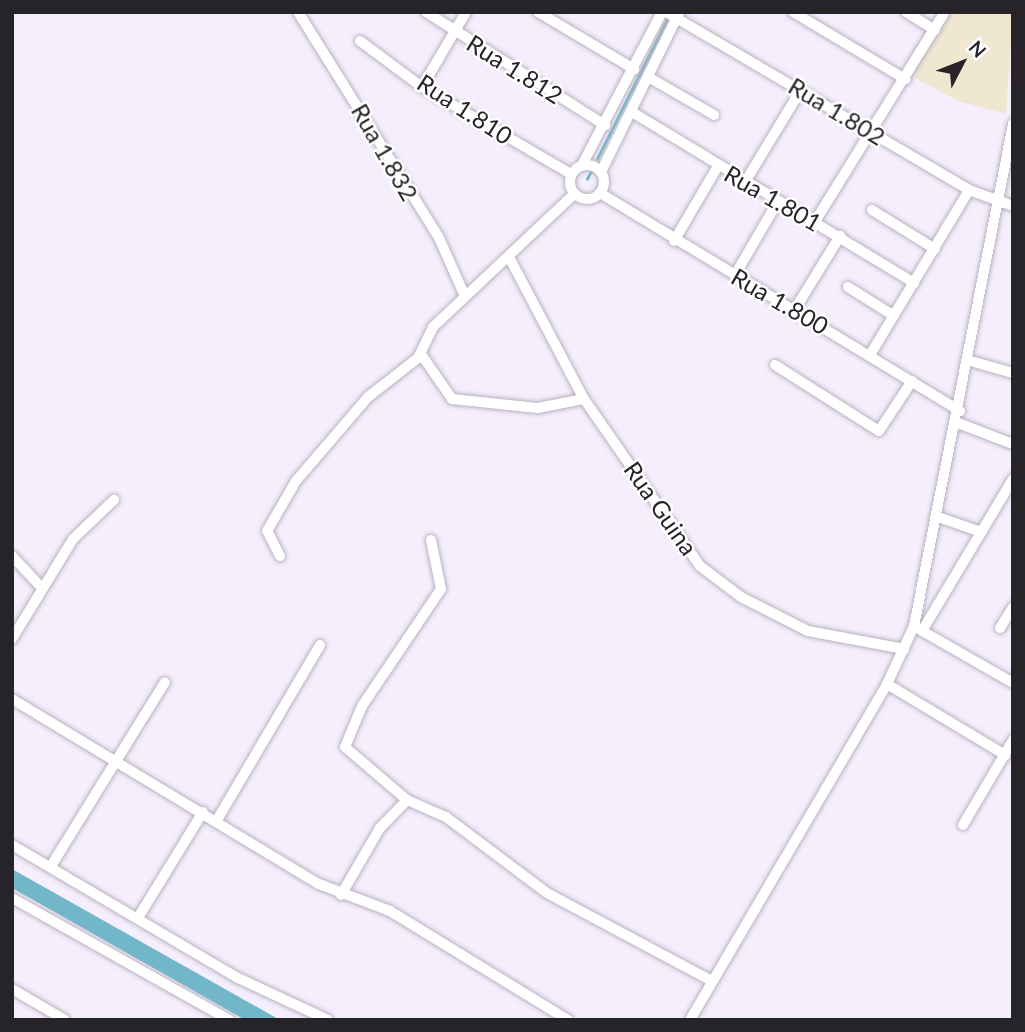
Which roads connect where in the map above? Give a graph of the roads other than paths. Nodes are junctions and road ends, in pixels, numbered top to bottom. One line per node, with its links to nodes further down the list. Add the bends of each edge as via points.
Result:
1 (298, 12): 43 (street, Rua 1.832, via 439,239)
2 (426, 12): 11 (street, Rua 1.812)
3 (467, 12): 11 (street)
4 (538, 12): 13 (street)
5 (664, 12): 9 (street, Rua 1.802); 13 (street)
6 (793, 12): 15 (street)
7 (906, 12): 10 (street)
8 (945, 12): 10 (street)
9 (678, 15): 14 (street); 17 (street, Rua 1.802)
10 (934, 30): 15 (street)
11 (455, 31): 16 (street); 21 (street, Rua 1.812)
12 (360, 41): 16 (street, Rua 1.810)
13 (634, 69): 21 (street)
14 (650, 78): 18 (street); 19 (street)
15 (905, 79): 22 (street)
16 (422, 87): 26 (street, Rua 1.810)
17 (801, 90): 22 (street, Rua 1.802); 27 (street)
18 (632, 112): 24 (street, Rua 1.801); 25 (street)
19 (714, 115)
20 (1013, 124): 32 (street)
21 (605, 125): 23 (street)
22 (871, 132): 28 (street, Rua 1.802); 35 (street)
23 (582, 165): 25 (street); 26 (street)
24 (718, 166): 27 (street, Rua 1.801); 37 (street)
25 (601, 172): 29 (street)
26 (571, 174): 30 (street)
27 (745, 182): 31 (street, Rua 1.801)
28 (969, 190): 32 (street, Rua 1.802); 38 (street)
29 (600, 193): 30 (street, via 590,199); 37 (street, Rua 1.800)
30 (574, 194): 39 (street)
31 (778, 201): 35 (street, Rua 1.801); 40 (street)
32 (998, 202): 33 (street, Rua 1.802); 48 (street)
33 (1013, 206)
34 (872, 210): 38 (street)
35 (814, 223): 36 (street, Rua 1.801)
36 (840, 236): 41 (street, Rua 1.801); 44 (street)
37 (674, 241): 40 (street, Rua 1.800)
38 (934, 249): 41 (street)
39 (509, 257): 43 (street); 52 (street, Rua Guina)
40 (735, 275): 44 (street, Rua 1.800)
41 (914, 283): 45 (street)
42 (848, 287): 45 (street)
43 (465, 296): 46 (street, via 433,327)
44 (794, 309): 47 (street, Rua 1.800)
45 (894, 316): 47 (street)
46 (421, 354): 52 (street, via 452,399 538,408); 62 (street, via 368,397 277,506 267,531)
47 (870, 355): 51 (street, Rua 1.800)
48 (967, 360): 50 (street); 53 (street)
49 (775, 365): 51 (street, via 879,431)
50 (1013, 373)
51 (912, 381): 53 (street, Rua 1.800)
52 (584, 399): 69 (street, Rua Guina, via 710,575 808,631)
53 (960, 411): 54 (street)
54 (958, 423): 55 (street); 58 (street)
55 (1013, 444)
56 (1013, 479): 59 (street)
57 (114, 500): 63 (street, via 73,539)
58 (938, 517): 59 (street); 65 (street)
59 (981, 532): 65 (street)
60 (431, 540): 77 (street, via 441,589 362,706 345,747)
61 (12, 556): 63 (street)
62 (280, 556)
63 (41, 588): 67 (street)
64 (1013, 607): 66 (street)
65 (918, 628): 69 (street); 71 (street)
66 (1000, 628)
67 (12, 639)
68 (320, 645): 79 (street)
69 (904, 649): 72 (street)
70 (165, 682): 76 (street)
71 (1013, 683)
72 (887, 684): 75 (street); 86 (street)
73 (12, 699): 76 (street)
74 (1013, 740): 75 (street)
75 (1005, 755): 80 (street)
76 (119, 762): 78 (street); 82 (street)
77 (407, 800): 83 (street, via 380,828); 86 (street, via 446,817 547,893)
78 (203, 812): 79 (street); 85 (street)
79 (217, 820): 83 (street)
80 (963, 825)
81 (12, 845): 82 (street)
82 (51, 866): 85 (street)
83 (341, 895): 91 (street, via 390,911)
84 (12, 898): 89 (street)
85 (139, 916): 90 (street, via 238,978)
86 (712, 981): 92 (street)
87 (12, 989): 88 (street)
88 (65, 1020)
89 (229, 1020)
90 (328, 1020)
91 (568, 1020)
92 (690, 1020)

